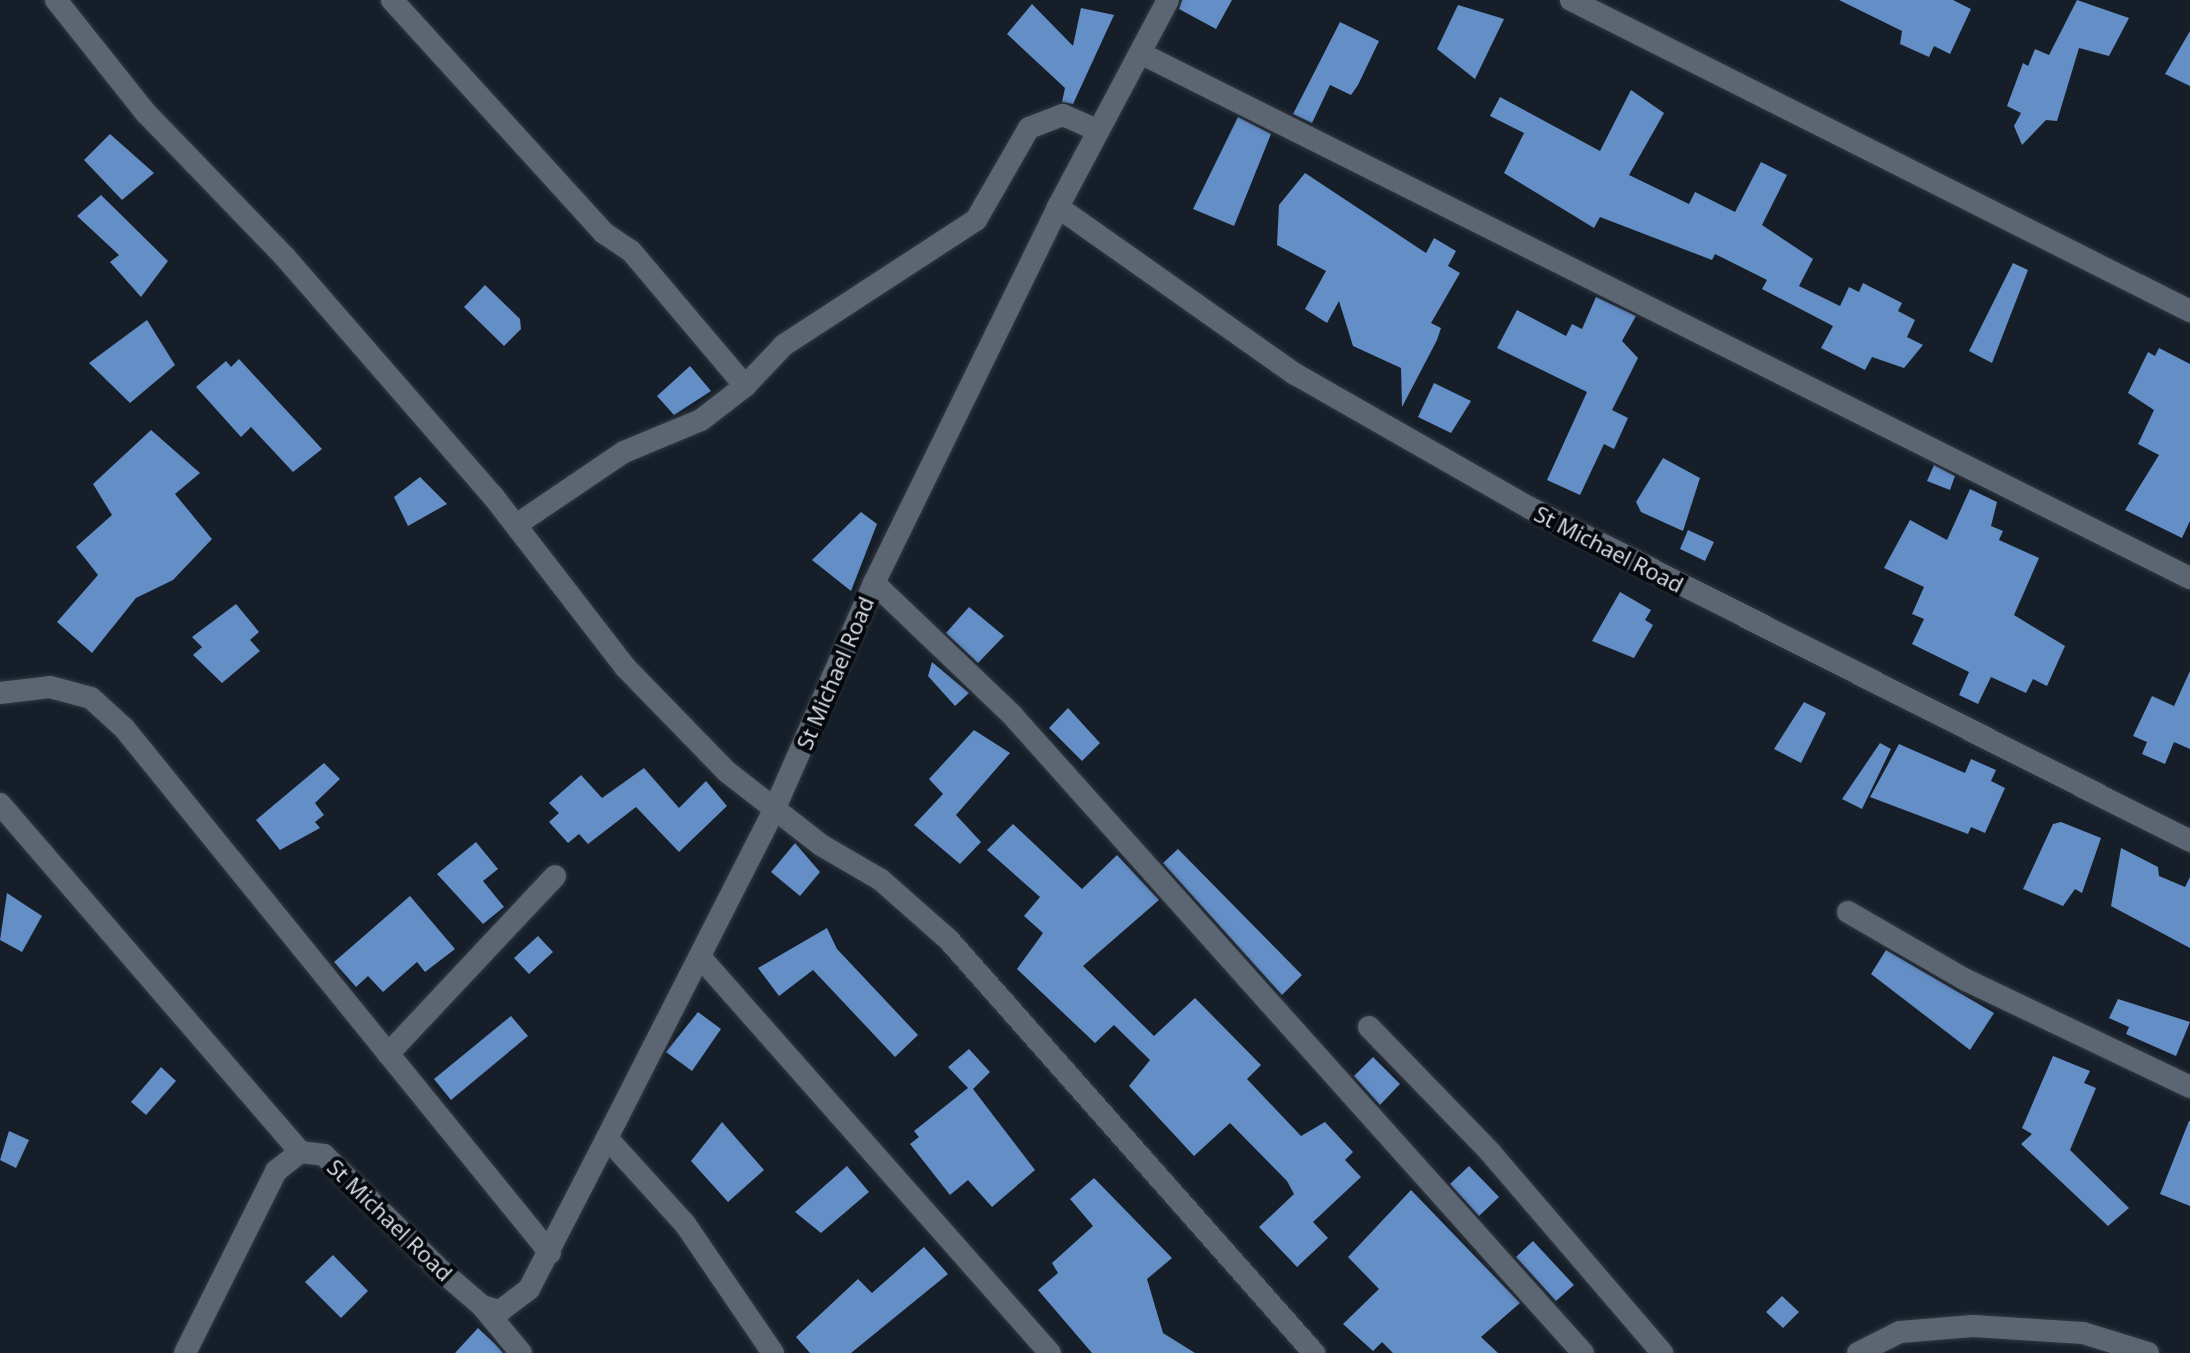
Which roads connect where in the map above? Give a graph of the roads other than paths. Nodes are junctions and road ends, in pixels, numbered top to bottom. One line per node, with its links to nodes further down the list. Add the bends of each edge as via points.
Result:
1 (56, 0): 10 (street, via 146,113 285,257)
2 (392, 0): 9 (street, via 604,233 631,251)
3 (1168, 0): 5 (street, St Michael Road)
4 (1571, 0): 8 (street)
5 (1140, 53): 6 (street, St Michael Road); 11 (street)
6 (1097, 130): 7 (street, St Michael Road); 9 (street, via 1063,115 1029,128 976,220 784,345)
7 (1058, 207): 12 (street, St Michael Road); 16 (street, St Michael Road, via 1295,374 1532,509)
8 (2190, 311)
9 (745, 386): 10 (street, via 701,420 624,452)
10 (516, 525): 15 (street, via 626,668)
11 (2190, 578)
12 (874, 583): 15 (street, St Michael Road); 32 (street, via 1012,715)
13 (0, 693): 21 (street, via 50,687 91,698 124,728)
14 (0, 804): 24 (street)
15 (774, 810): 19 (street, St Michael Road); 31 (street, via 881,880 948,939)
16 (2190, 841)
17 (555, 876): 21 (street)
18 (1848, 912): 22 (street, via 1966,980)
19 (701, 958): 23 (street, St Michael Road); 30 (street)
20 (1369, 1027): 33 (street, via 1490,1152)
21 (388, 1054): 25 (street)
22 (2190, 1087)
23 (607, 1138): 25 (street, St Michael Road); 29 (street, via 685,1224)
24 (300, 1152): 26 (street, St Michael Road, via 324,1155); 27 (street, St Michael Road, via 276,1171)
25 (550, 1253): 26 (street, St Michael Road, via 514,1303 500,1311)
26 (482, 1306): 28 (street)
27 (185, 1353)
28 (521, 1353)
29 (773, 1353)
30 (1050, 1353)
31 (1314, 1353)
32 (1583, 1353)
33 (1662, 1353)
34 (1858, 1353): 35 (street, via 1900,1332 1973,1326 2083,1333)
35 (2147, 1353)

